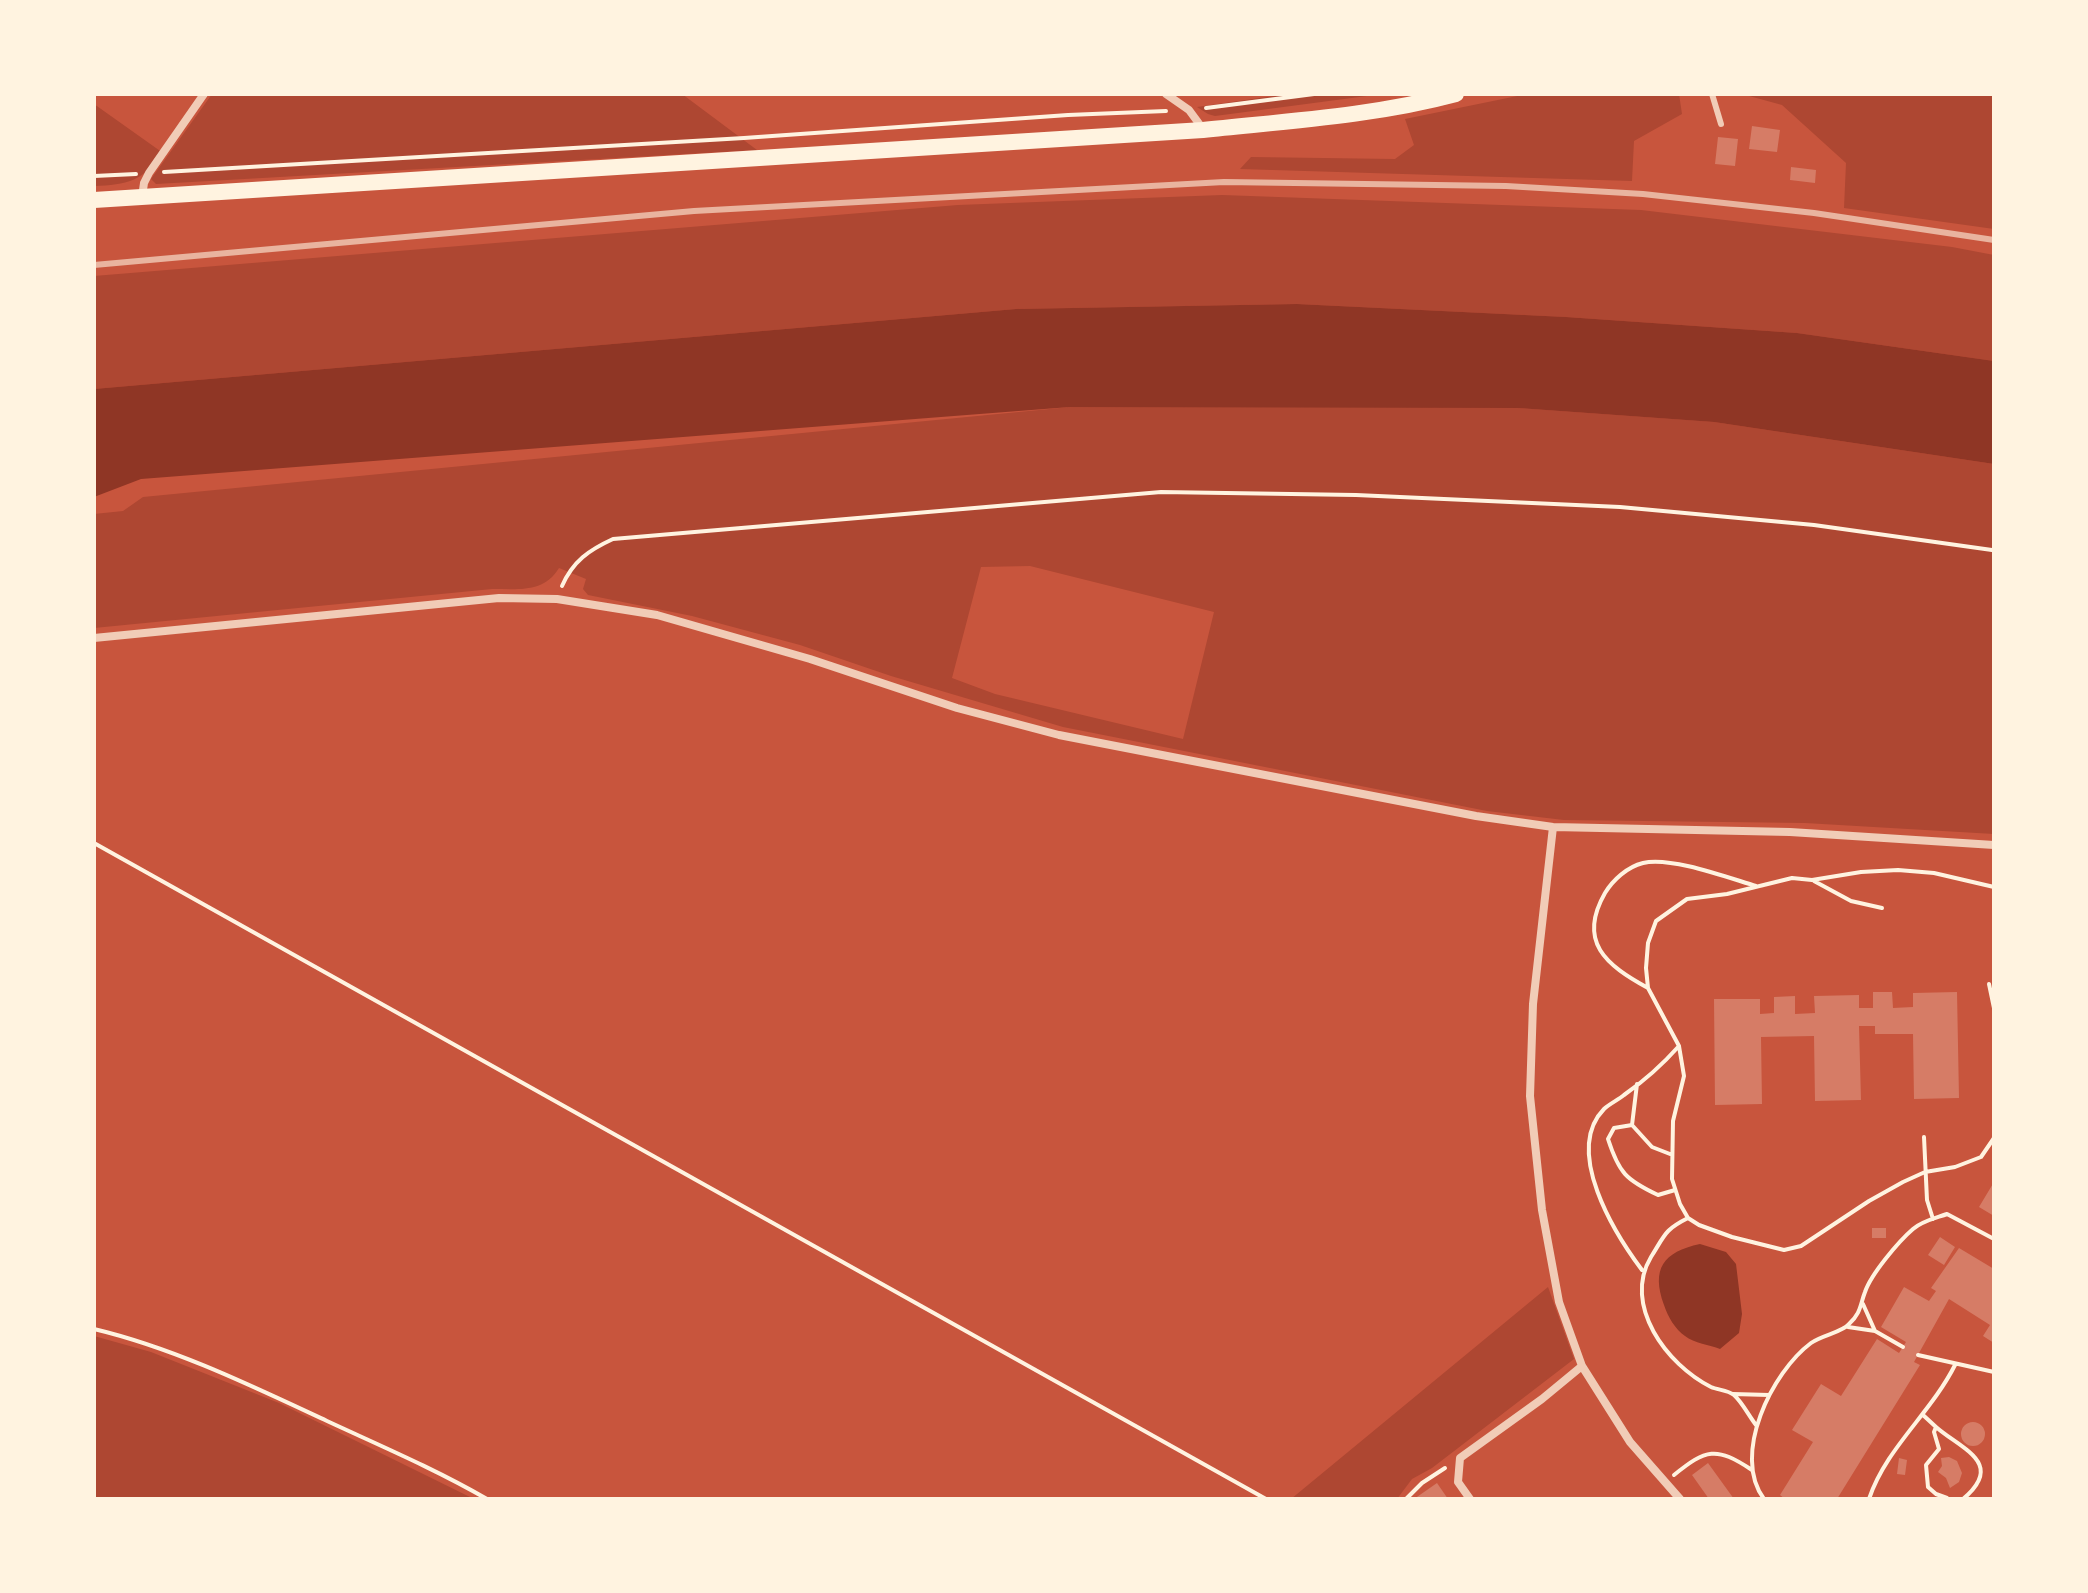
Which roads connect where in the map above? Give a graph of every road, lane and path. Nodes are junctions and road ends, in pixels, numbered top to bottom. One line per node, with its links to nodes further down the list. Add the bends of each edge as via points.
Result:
1 (204, 94): 9 (street)
2 (1166, 94): 6 (street)
3 (1314, 94): 6 (path)
4 (1456, 94): 8 (main road, via 1321,118)
5 (1712, 94): 7 (lane)
6 (1189, 110): 8 (street); 9 (path)
7 (1721, 124)
8 (1203, 130): 11 (main road)
9 (149, 173): 10 (path); 11 (street)
10 (94, 176)
11 (142, 198): 12 (main road)
12 (94, 200)
13 (1992, 550): 14 (path, via 1814,525 1620,507 1161,492 613,539 578,559)
14 (557, 599): 15 (street, via 499,598); 16 (street, via 657,615 729,634 957,708 1059,735)
15 (94, 638)
16 (1553, 827): 18 (street, via 1790,832); 46 (street, via 1533,1004 1530,1096 1542,1210 1559,1302)
17 (94, 843): 58 (path)
18 (1994, 845)
19 (1812, 880): 20 (path, via 1792,878); 21 (path, via 1898,870); 22 (path, via 1851,901)
20 (1758, 887): 24 (path, via 1687,899 1656,921 1648,943); 24 (path, via 1661,862 1643,862 1619,876 1601,901 1593,933 1601,951 1623,974)
21 (1994, 887)
22 (1882, 908)
23 (1989, 984): 25 (path)
24 (1648, 988): 26 (path)
25 (1994, 1008)
26 (1679, 1046): 27 (path); 32 (path, via 1684,1076)
27 (1637, 1084): 28 (path); 38 (path, via 1603,1110 1589,1145 1596,1188 1611,1224)
28 (1632, 1125): 32 (path, via 1652,1147); 34 (path, via 1614,1128 1608,1139 1616,1164 1634,1184 1658,1195)
29 (1924, 1137): 33 (path)
30 (1994, 1138): 31 (path)
31 (1992, 1148): 33 (path, via 1955,1167)
32 (1670, 1154): 34 (path)
33 (1925, 1172): 35 (path, via 1810,1241 1784,1250 1732,1237); 36 (path)
34 (1675, 1190): 35 (path)
35 (1688, 1218): 38 (path, via 1668,1228)
36 (1933, 1219): 37 (path, via 1947,1214); 39 (path, via 1914,1227 1876,1272)
37 (1994, 1239)
38 (1642, 1270): 48 (path, via 1649,1323 1665,1351 1685,1370)
39 (1863, 1304): 40 (path); 42 (path)
40 (1848, 1327): 42 (path); 49 (path, via 1811,1343 1788,1365)
41 (94, 1329): 57 (path, via 270,1394)
42 (1875, 1331): 43 (path)
43 (1903, 1347)
44 (1918, 1355): 45 (path)
45 (1955, 1365): 47 (path); 50 (path)
46 (1582, 1366): 53 (street); 55 (street, via 1623,1432)
47 (1994, 1372)
48 (1733, 1394): 49 (path); 51 (path)
49 (1769, 1395): 51 (path)
50 (1922, 1415): 52 (path); 63 (path, via 1892,1453)
51 (1757, 1426): 54 (path)
52 (1936, 1427): 56 (path, via 1939,1449 1925,1475 1928,1487); 64 (path, via 1979,1461 1976,1486)
53 (1460, 1458): 59 (path); 60 (street, via 1458,1482)
54 (1752, 1470): 55 (path, via 1735,1458 1698,1455); 62 (path, via 1755,1488)
55 (1664, 1483): 61 (street)
56 (1947, 1498)
57 (487, 1499)
58 (1266, 1499)
59 (1406, 1499)
60 (1470, 1499)
61 (1680, 1499)
62 (1764, 1499)
63 (1869, 1499)
64 (1963, 1499)

